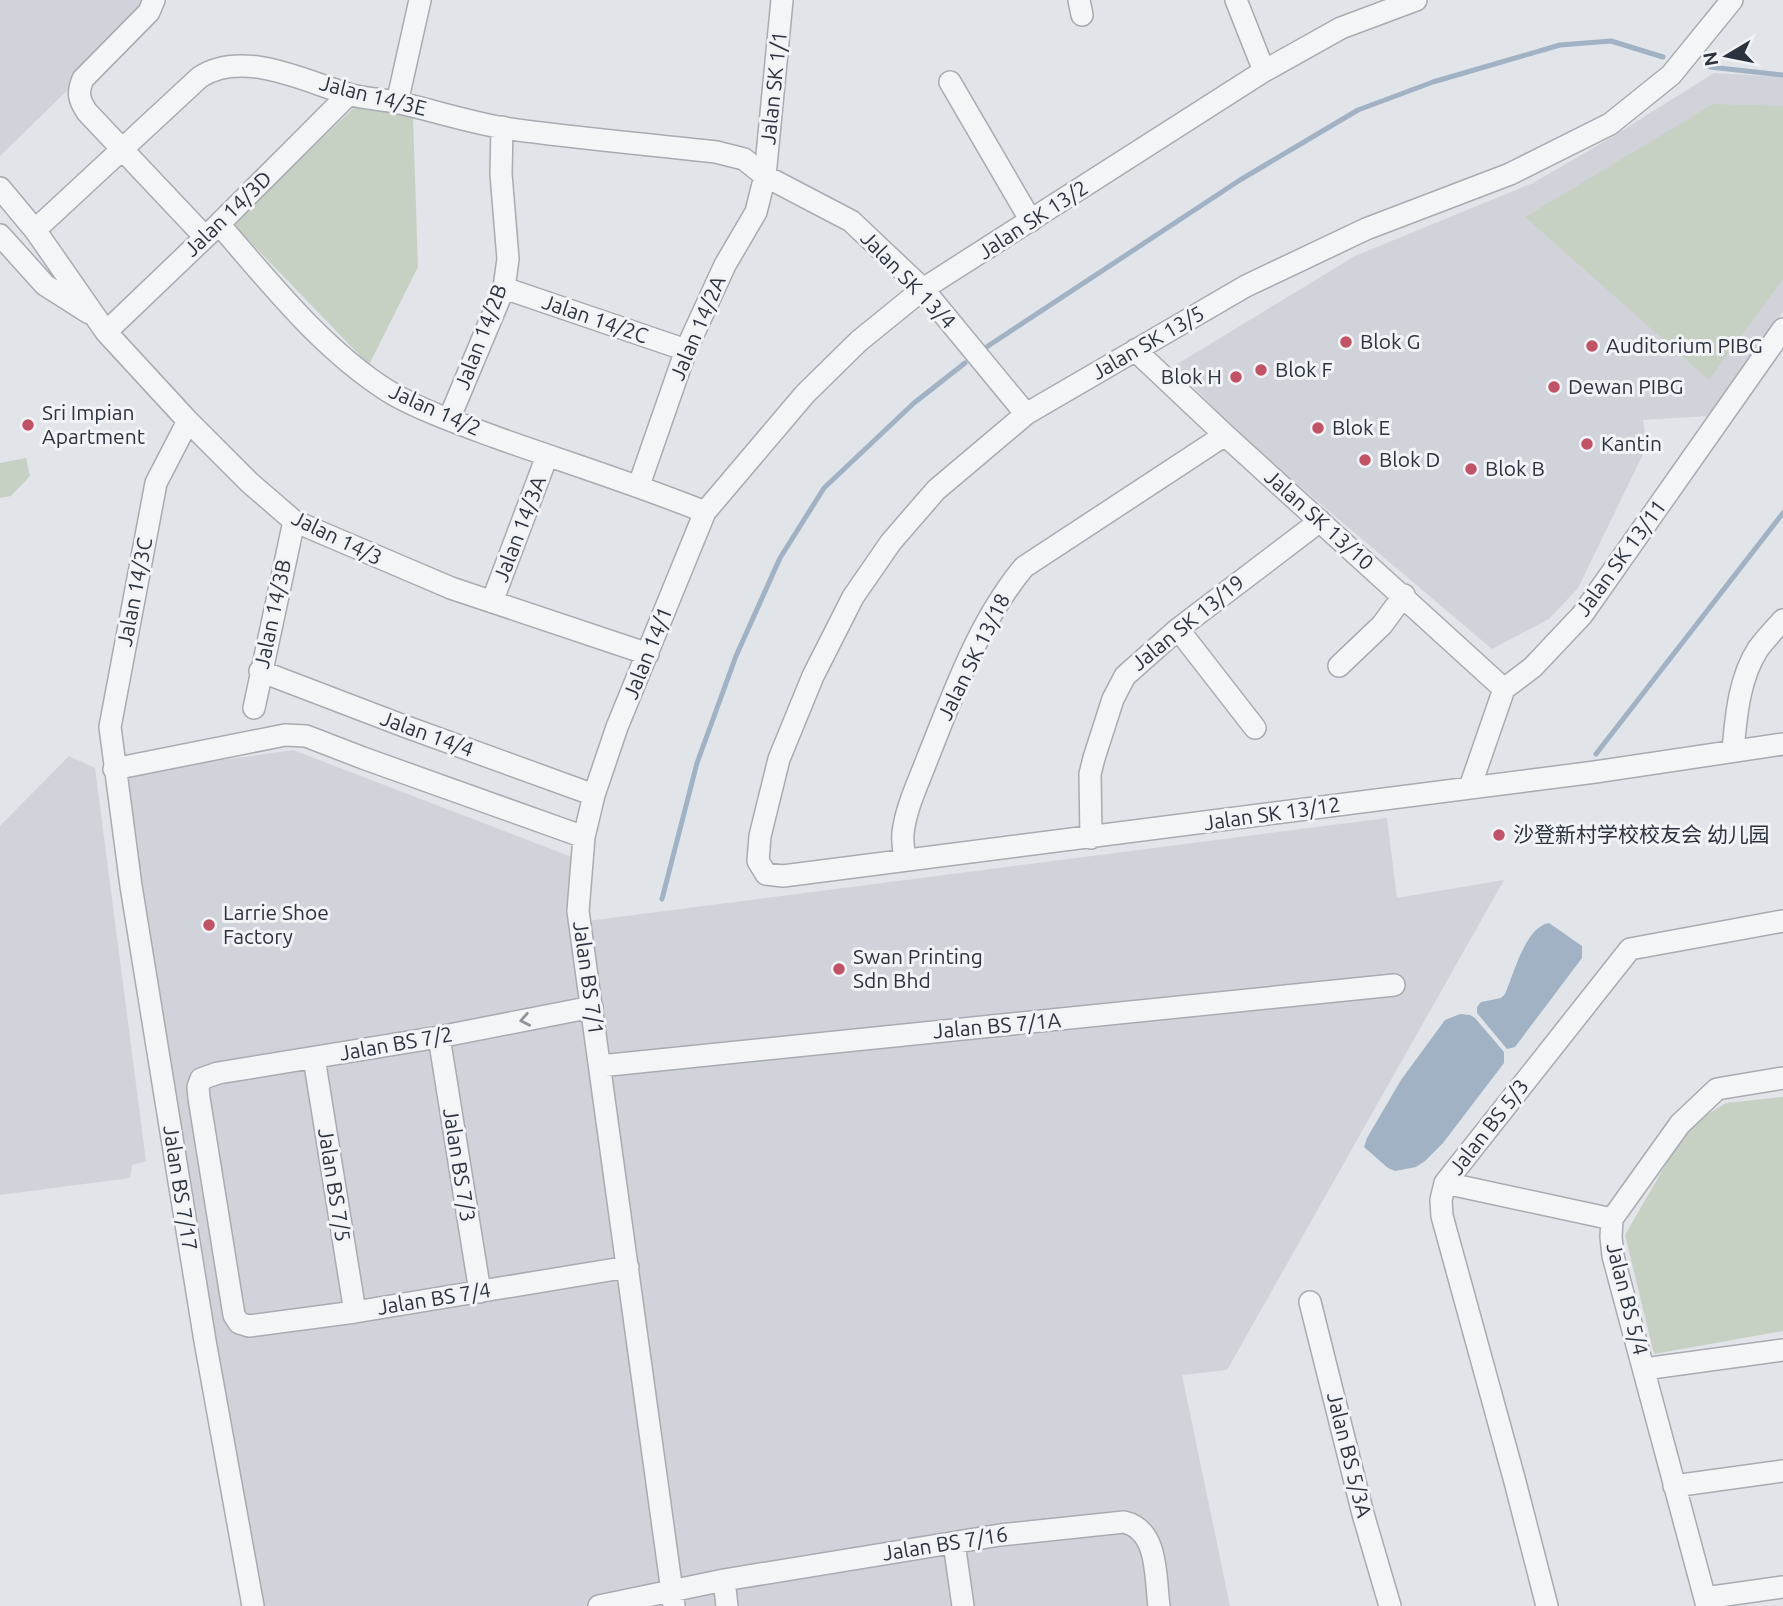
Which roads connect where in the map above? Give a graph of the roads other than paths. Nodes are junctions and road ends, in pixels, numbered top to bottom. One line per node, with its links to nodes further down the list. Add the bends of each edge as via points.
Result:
1 (154, 0): 12 (street, Jalan 14/2, via 149,12 89,72 78,91 81,103)
2 (420, 0): 10 (street)
3 (782, 0): 13 (street, Jalan SK 1/1)
4 (1236, 0): 7 (street)
5 (1416, 0): 7 (street, Jalan SK 13/2, via 1341,28)
6 (1731, 0): 26 (street, Jalan SK 13/5, via 1671,75 1610,124 1510,174 1345,239 1246,286)
7 (1264, 71): 15 (street, Jalan SK 13/2)
8 (950, 82): 15 (street)
9 (349, 94): 10 (street, Jalan 14/3E); 12 (street, Jalan 14/3E, via 296,75 242,66 211,70); 18 (street, Jalan 14/3D)
10 (397, 103): 11 (street, Jalan 14/3E)
11 (502, 127): 13 (street, Jalan 14/3E, via 716,152 744,159); 21 (street, Jalan 14/2B, via 508,259)
12 (123, 149): 17 (street, Jalan 14/3E); 18 (street, Jalan 14/2)
13 (765, 176): 22 (street, Jalan SK 13/4, via 850,221); 25 (street, Jalan 14/2A, via 755,212)
14 (0, 188): 17 (street, Jalan 14/3)
15 (1031, 221): 22 (street, Jalan SK 13/2)
16 (0, 225): 20 (street)
17 (35, 230): 20 (street, Jalan 14/3)
18 (212, 231): 23 (street, Jalan 14/3D); 28 (street, Jalan 14/2, via 344,358 389,392)
19 (0, 234): 23 (street, Jalan 14/3, via 45,285)
20 (64, 271): 23 (street, Jalan 14/3)
21 (503, 288): 25 (street, Jalan 14/2C); 28 (street, Jalan 14/2B)
22 (923, 289): 27 (street, Jalan SK 13/4); 33 (street, Jalan SK 13/2, via 859,341 805,394)
23 (100, 324): 29 (street, Jalan 14/3)
24 (1783, 329): 43 (street, Jalan SK 13/11, via 1581,615 1532,667)
25 (686, 350): 32 (street, Jalan 14/2A)
26 (1135, 350): 27 (street, Jalan SK 13/5); 30 (street, Jalan SK 13/10)
27 (1026, 414): 54 (street, Jalan SK 13/5, via 936,490 891,542 853,597 813,676 779,759 758,850)
28 (449, 419): 31 (street, Jalan 14/2)
29 (188, 421): 34 (street, Jalan 14/3); 48 (street, Jalan 14/3C, via 156,482 110,727)
30 (1225, 435): 35 (street, Jalan SK 13/10); 53 (street, Jalan SK 13/18, via 1024,567 1008,587 981,635 908,809 903,834)
31 (547, 456): 32 (street, Jalan 14/2); 37 (street, Jalan 14/3A)
32 (639, 485): 33 (street, Jalan 14/2)
33 (705, 512): 40 (street, Jalan 14/1)
34 (293, 521): 37 (street, Jalan 14/3); 42 (street, Jalan 14/3B)
35 (1320, 521): 36 (street, Jalan SK 13/10); 39 (street, Jalan SK 13/19)
36 (1404, 595): 41 (street, via 1382,625); 43 (street, Jalan SK 13/10)
37 (492, 602): 40 (street, Jalan 14/3)
38 (1783, 620): 47 (street, via 1757,650 1745,680)
39 (1178, 629): 45 (street); 52 (street, Jalan SK 13/19, via 1118,686 1090,774)
40 (648, 654): 50 (street, Jalan 14/1)
41 (1339, 666)
42 (260, 670): 44 (street, Jalan 14/3B); 50 (street, Jalan 14/4)
43 (1504, 689): 49 (street)
44 (254, 708)
45 (1255, 728)
46 (1783, 744): 47 (street, Jalan SK 13/12)
47 (1733, 750): 49 (street, Jalan SK 13/12)
48 (114, 769): 51 (street, via 285,734 306,736); 78 (street, Jalan BS 7/17, via 205,1341)
49 (1470, 787): 52 (street, Jalan SK 13/12)
50 (594, 795): 51 (street, Jalan 14/1)
51 (584, 837): 57 (street, Jalan BS 7/1, via 578,911)
52 (1091, 838): 53 (street, Jalan SK 13/12)
53 (905, 860): 54 (street, Jalan SK 13/12, via 783,876)
54 (761, 870)
55 (1783, 922): 62 (street, Jalan BS 5/3, via 1630,949)
56 (1394, 985): 60 (street, Jalan BS 7/1A)
57 (593, 1007): 58 (street, Jalan BS 7/2, one-way to 58); 60 (street, Jalan BS 7/1)
58 (439, 1037): 59 (street, Jalan BS 7/2); 65 (street, Jalan BS 7/3)
59 (314, 1058): 67 (street, Jalan BS 7/5); 68 (street, Jalan BS 7/2, via 218,1073 201,1079 198,1087 234,1315)
60 (600, 1066): 64 (street, Jalan BS 7/1)
61 (1783, 1078): 63 (street, Jalan BS 5/4, via 1717,1089 1680,1124)
62 (1445, 1183): 63 (street); 84 (street, Jalan BS 5/3, via 1442,1216)
63 (1612, 1219): 70 (street, Jalan BS 5/4, via 1614,1256)
64 (628, 1266): 65 (street, Jalan BS 7/4); 76 (street, Jalan BS 7/1)
65 (480, 1292): 67 (street, Jalan BS 7/4)
66 (1310, 1303): 83 (street, Jalan BS 5/3A)
67 (355, 1312): 68 (street, Jalan BS 7/4, via 249,1326)
68 (239, 1323)
69 (1783, 1350): 70 (street)
70 (1644, 1369): 72 (street, Jalan BS 5/4)
71 (1783, 1471): 72 (street)
72 (1674, 1486): 77 (street, Jalan BS 5/4)
73 (954, 1543): 74 (street, Jalan BS 7/16); 81 (street); 82 (street, Jalan BS 7/16, via 1135,1524 1152,1551)
74 (724, 1580): 76 (street, Jalan BS 7/16); 80 (street)
75 (1783, 1587): 77 (street)
76 (673, 1599): 79 (street)
77 (1706, 1602)
78 (253, 1606)
79 (599, 1606)
80 (727, 1606)
81 (963, 1606)
82 (1159, 1606)
83 (1390, 1606)
84 (1546, 1606)

